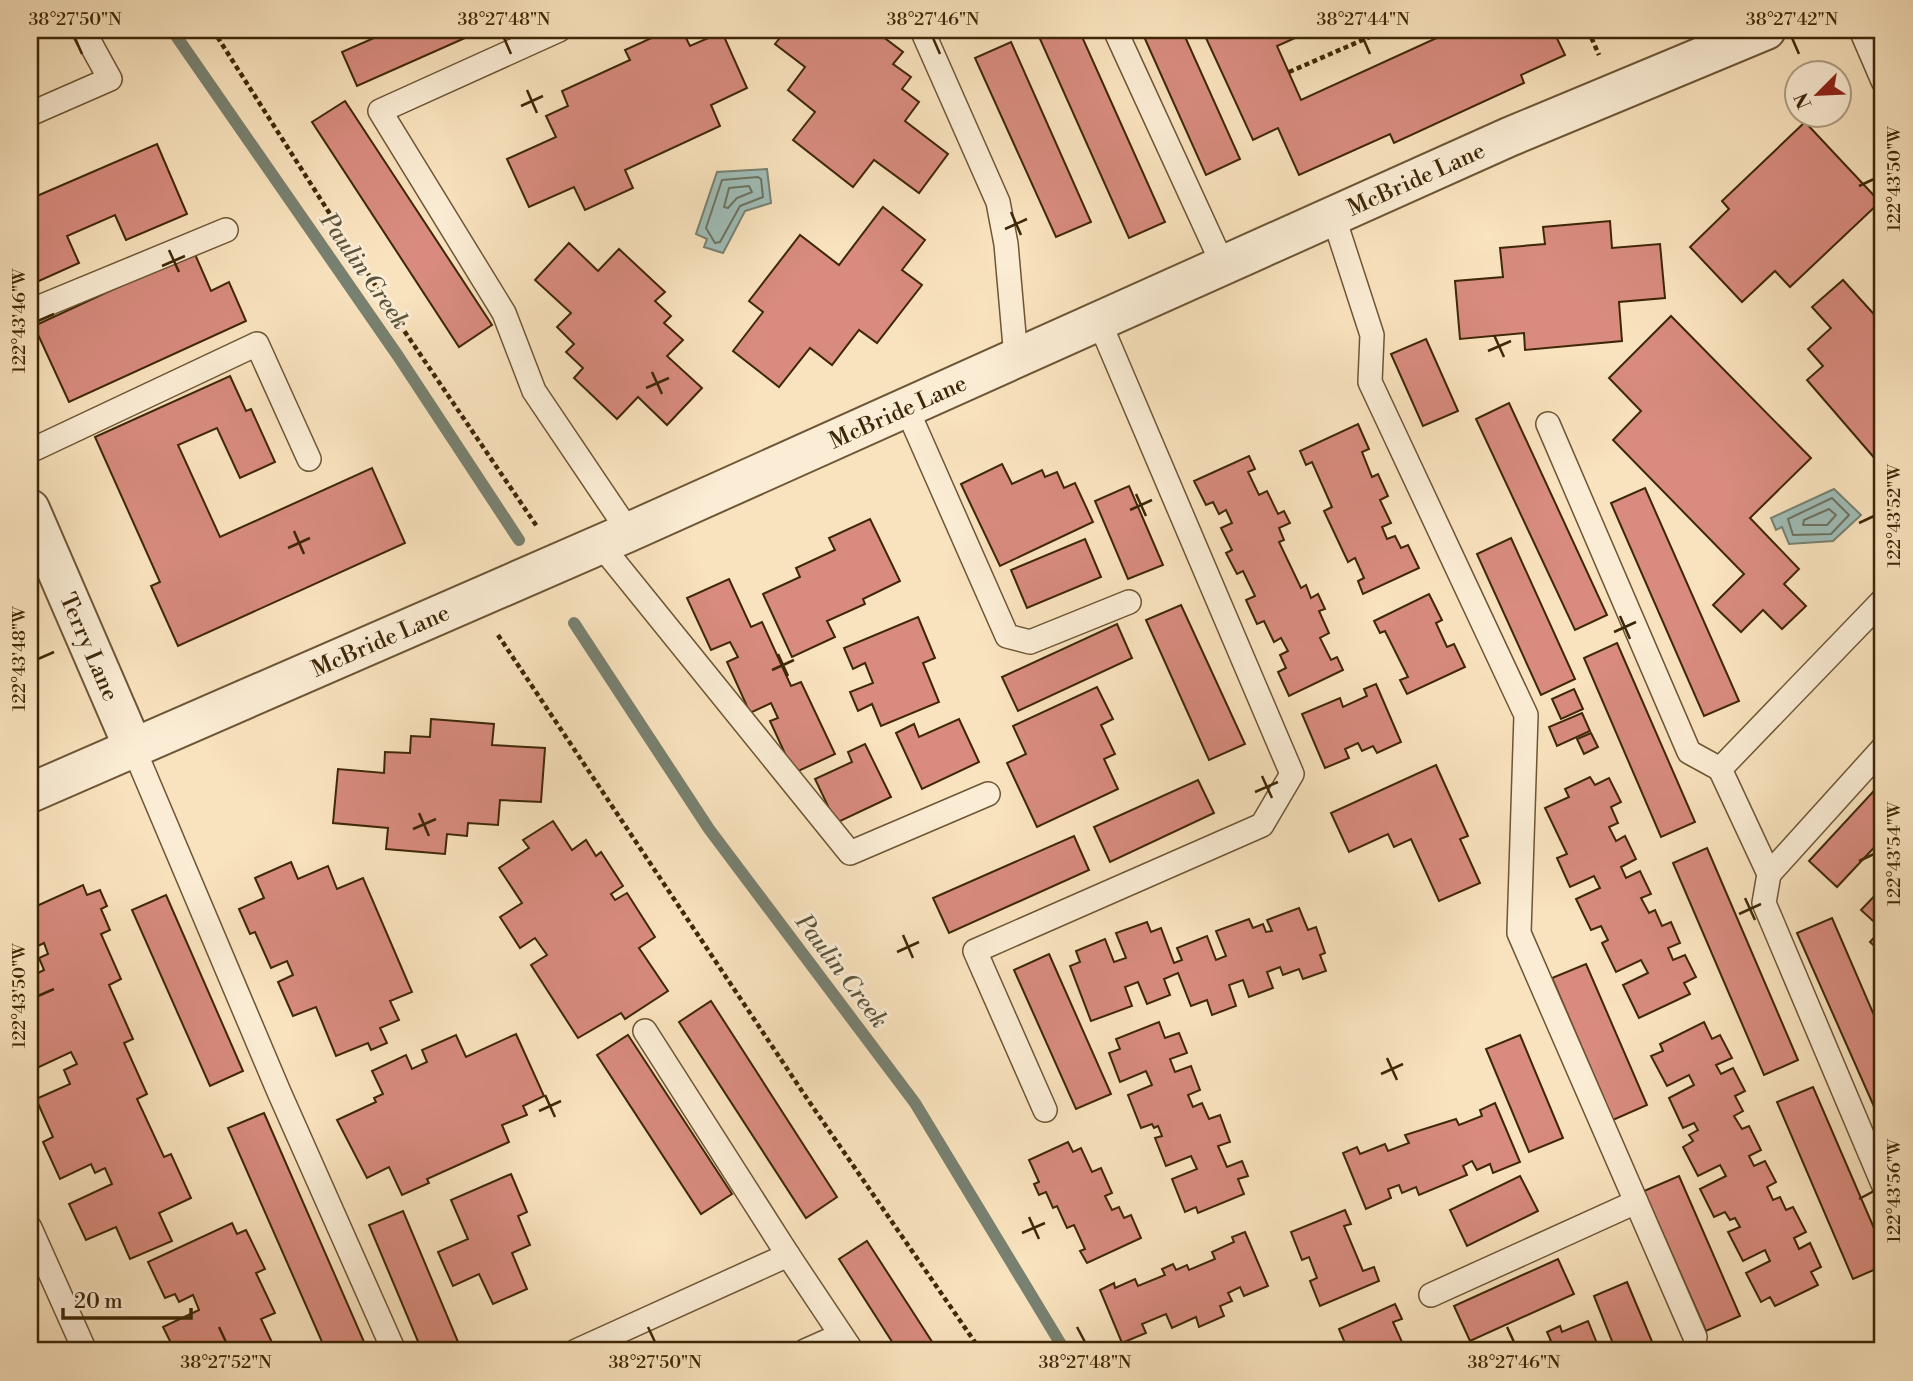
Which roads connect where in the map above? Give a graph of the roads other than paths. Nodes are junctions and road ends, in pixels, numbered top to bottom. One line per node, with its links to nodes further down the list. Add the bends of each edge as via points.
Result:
1 (83, 30): 8 (lane, via 110,79)
2 (559, 30): 20 (lane, via 380,111 504,313 534,391)
3 (922, 30): 14 (lane, via 998,202)
4 (1115, 30): 11 (lane)
5 (1766, 30): 9 (street, McBride Lane)
6 (1861, 30): 7 (lane)
7 (1883, 81)
8 (30, 114)
9 (1333, 215): 11 (street, McBride Lane); 32 (lane, via 1372,335 1370,382 1527,715 1519,933)
10 (226, 230): 12 (lane)
11 (1223, 265): 13 (street, McBride Lane)
12 (30, 311)
13 (1099, 321): 14 (street, McBride Lane); 30 (lane, via 1292,774 1262,825 975,951)
14 (1016, 358): 15 (street, McBride Lane)
15 (906, 407): 20 (street, McBride Lane); 22 (lane, via 1007,636 1030,642)
16 (1548, 424): 25 (lane, via 1689,752)
17 (30, 451): 18 (lane, via 257,344)
18 (309, 459)
19 (30, 509): 23 (street, Terry Lane)
20 (615, 538): 23 (street, McBride Lane); 27 (lane, via 850,853)
21 (1883, 600): 25 (lane)
22 (1129, 602)
23 (133, 747): 26 (street, McBride Lane); 39 (lane)
24 (1883, 748): 28 (lane)
25 (1720, 769): 28 (lane)
26 (30, 793)
27 (988, 794)
28 (1769, 874): 31 (lane, via 1764,903)
29 (645, 1031): 34 (lane)
30 (1045, 1110)
31 (1883, 1184)
32 (1636, 1202): 35 (lane); 36 (lane)
33 (30, 1228): 38 (lane)
34 (789, 1255): 37 (lane); 40 (lane)
35 (1431, 1295)
36 (1695, 1337)
37 (846, 1343): 41 (lane)
38 (85, 1351)
39 (394, 1351)
40 (576, 1351)
41 (805, 1351)

